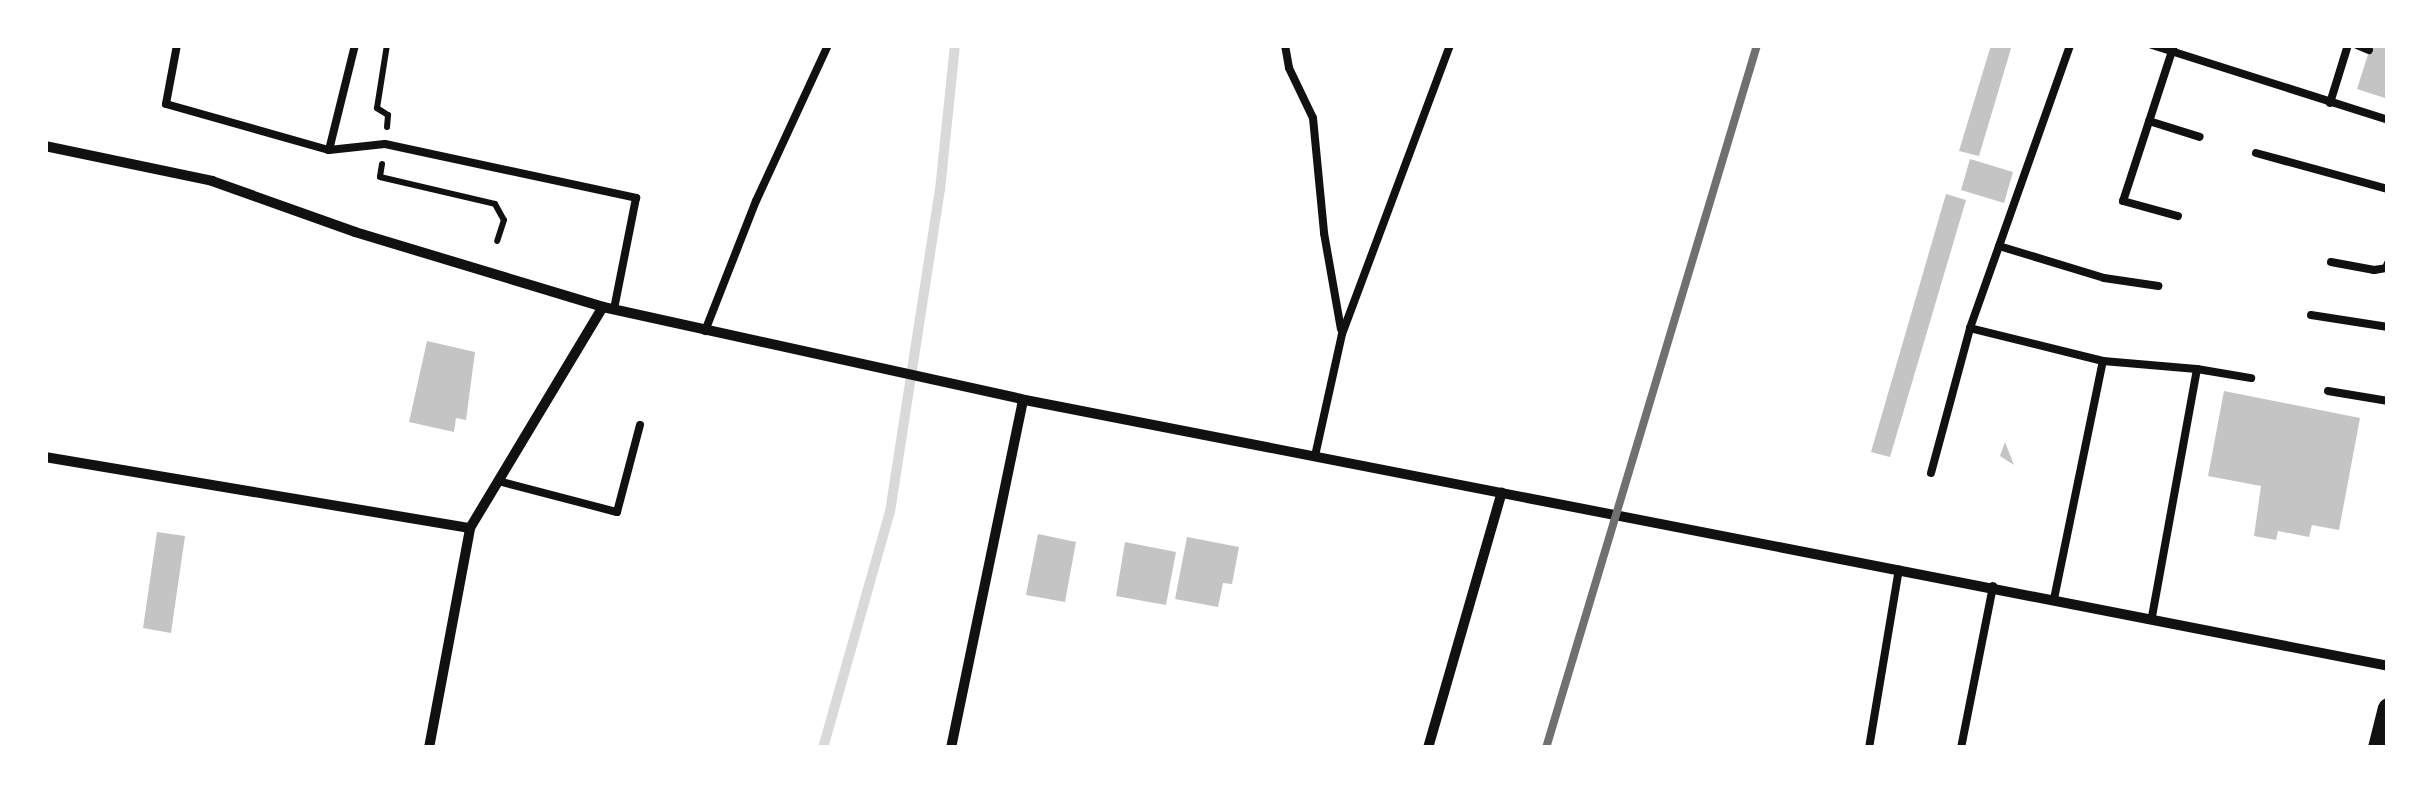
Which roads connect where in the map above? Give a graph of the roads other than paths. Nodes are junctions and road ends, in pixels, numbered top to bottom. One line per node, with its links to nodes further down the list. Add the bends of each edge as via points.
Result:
1 (177, 45): 17 (lane, via 166,104)
2 (355, 45): 17 (lane)
3 (828, 45): 29 (lane)
4 (1284, 45): 30 (lane, via 1312,118)
5 (1450, 45): 30 (lane)
6 (2070, 45): 21 (lane)
7 (2152, 45): 10 (lane)
8 (2348, 45): 12 (lane)
9 (2357, 45): 11 (lane)
10 (2173, 48): 12 (lane); 14 (lane)
11 (2369, 50)
12 (2330, 102): 13 (lane)
13 (2388, 120)
14 (2149, 121): 15 (lane); 20 (lane, via 2123,200)
15 (2200, 137)
16 (45, 146): 25 (street, via 212,181)
17 (329, 150): 25 (lane, via 385,144 636,198)
18 (2256, 153): 19 (lane)
19 (2388, 189)
20 (2178, 216)
21 (1999, 246): 24 (lane, via 2104,278); 28 (lane)
22 (2331, 262): 23 (lane, via 2374,270)
23 (2388, 262)
24 (2158, 286)
25 (608, 308): 29 (street); 41 (street)
26 (2311, 315): 27 (lane)
27 (2388, 326)
28 (1970, 328): 31 (lane); 40 (lane)
29 (705, 330): 35 (street)
30 (1342, 334): 38 (lane)
31 (2103, 361): 32 (lane); 46 (lane)
32 (2197, 369): 33 (lane); 47 (lane)
33 (2250, 378)
34 (2328, 391): 36 (lane)
35 (1021, 399): 38 (street); 51 (street)
36 (2388, 401)
37 (640, 425): 41 (lane, via 617,512)
38 (1315, 456): 42 (street)
39 (45, 458): 43 (street)
40 (1931, 473)
41 (498, 481): 43 (street)
42 (1502, 492): 44 (street); 52 (street)
43 (470, 528): 50 (street)
44 (1899, 569): 45 (street); 53 (lane)
45 (1993, 586): 46 (street); 54 (lane)
46 (2054, 599): 47 (street)
47 (2152, 617): 48 (street)
48 (2388, 666)
49 (2388, 708): 55 (main road)
50 (429, 748)
51 (951, 748)
52 (1428, 748)
53 (1869, 748)
54 (1961, 748)
55 (2378, 748)

